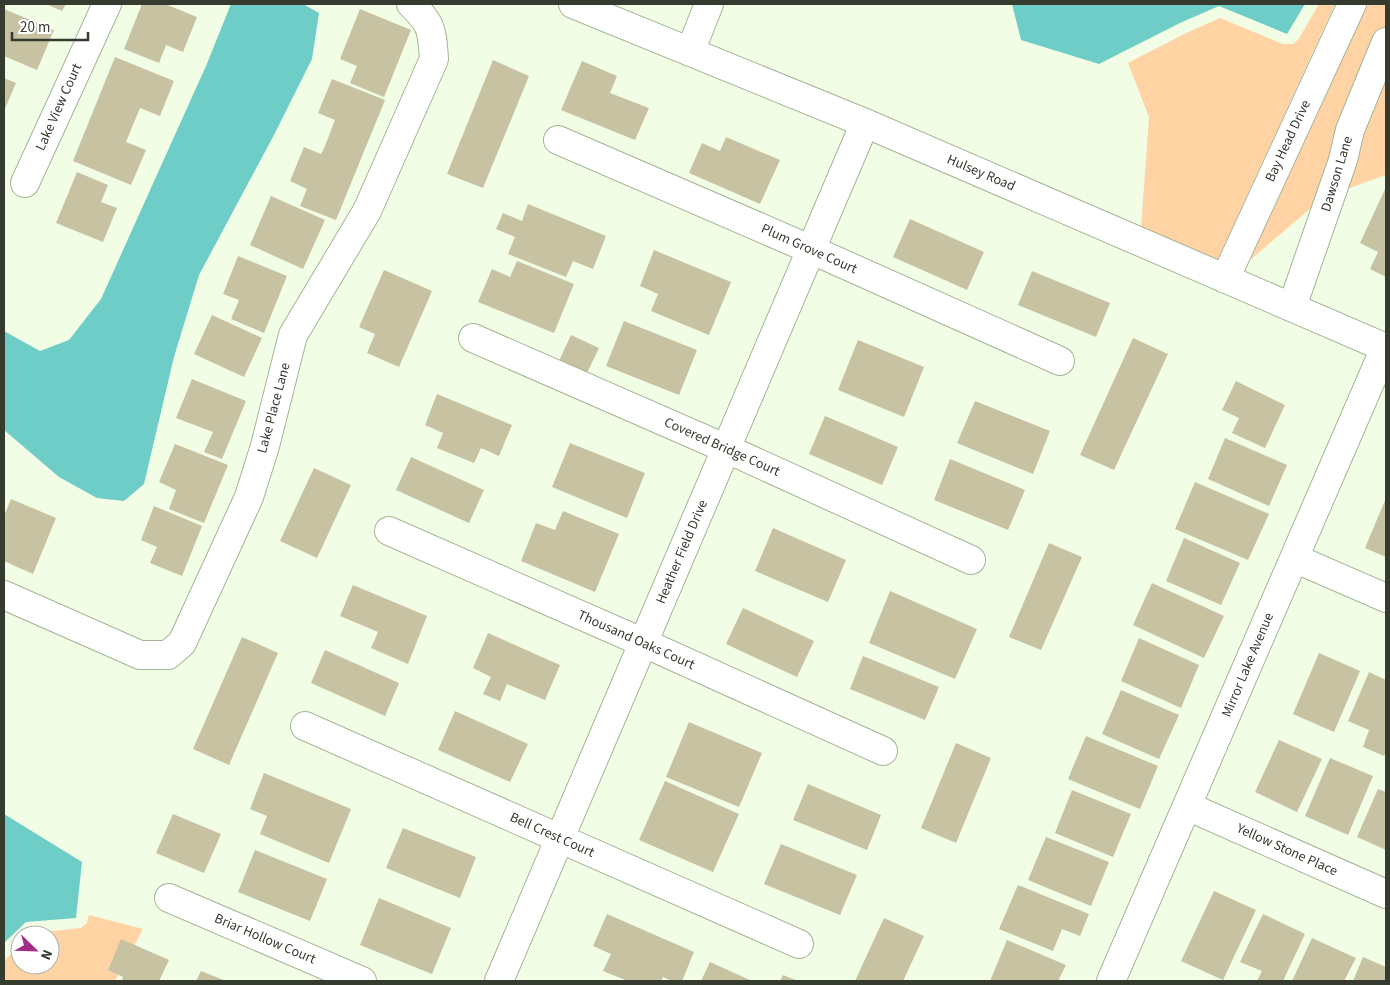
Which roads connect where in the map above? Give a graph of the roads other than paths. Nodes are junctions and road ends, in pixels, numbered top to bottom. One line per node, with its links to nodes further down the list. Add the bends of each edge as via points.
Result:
1 (107, 4): 10 (street, Lake View Court)
2 (411, 4): 21 (street, Lake Place Lane, via 426,18 432,34 434,58 367,211 293,335 265,446 248,497 182,643 168,655 140,655)
3 (573, 4): 7 (street, Hulsey Road)
4 (708, 4): 7 (street)
5 (1352, 4): 12 (street, Bay Head Drive)
6 (1386, 42): 13 (street, Dawson Lane, via 1350,130 1343,160)
7 (690, 52): 8 (street, Hulsey Road)
8 (865, 122): 11 (street, Heather Field Drive); 12 (street, Hulsey Road)
9 (558, 140): 11 (street, Plum Grove Court)
10 (25, 183)
11 (812, 250): 16 (street, Plum Grove Court); 17 (street, Heather Field Drive)
12 (1225, 279): 13 (street, Hulsey Road)
13 (1292, 307): 15 (street, Hulsey Road)
14 (473, 338): 17 (street, Covered Bridge Court)
15 (1386, 348): 19 (street, Mirror Lake Avenue)
16 (1060, 361)
17 (726, 449): 20 (street, Covered Bridge Court); 23 (street, Heather Field Drive)
18 (389, 531): 23 (street, Thousand Oaks Court)
19 (1294, 558): 22 (street); 26 (street, Mirror Lake Avenue)
20 (971, 560)
21 (4, 595)
22 (1386, 598)
23 (644, 643): 25 (street, Thousand Oaks Court); 27 (street, Heather Field Drive)
24 (305, 726): 27 (street, Bell Crest Court)
25 (883, 751)
26 (1187, 806): 28 (street, Yellow Stone Place); 33 (street, Mirror Lake Avenue)
27 (560, 838): 30 (street, Bell Crest Court); 32 (street, Heather Field Drive)
28 (1386, 894)
29 (169, 898): 31 (street, Briar Hollow Court)
30 (799, 944)
31 (362, 981)
32 (498, 981)
33 (1111, 981)

